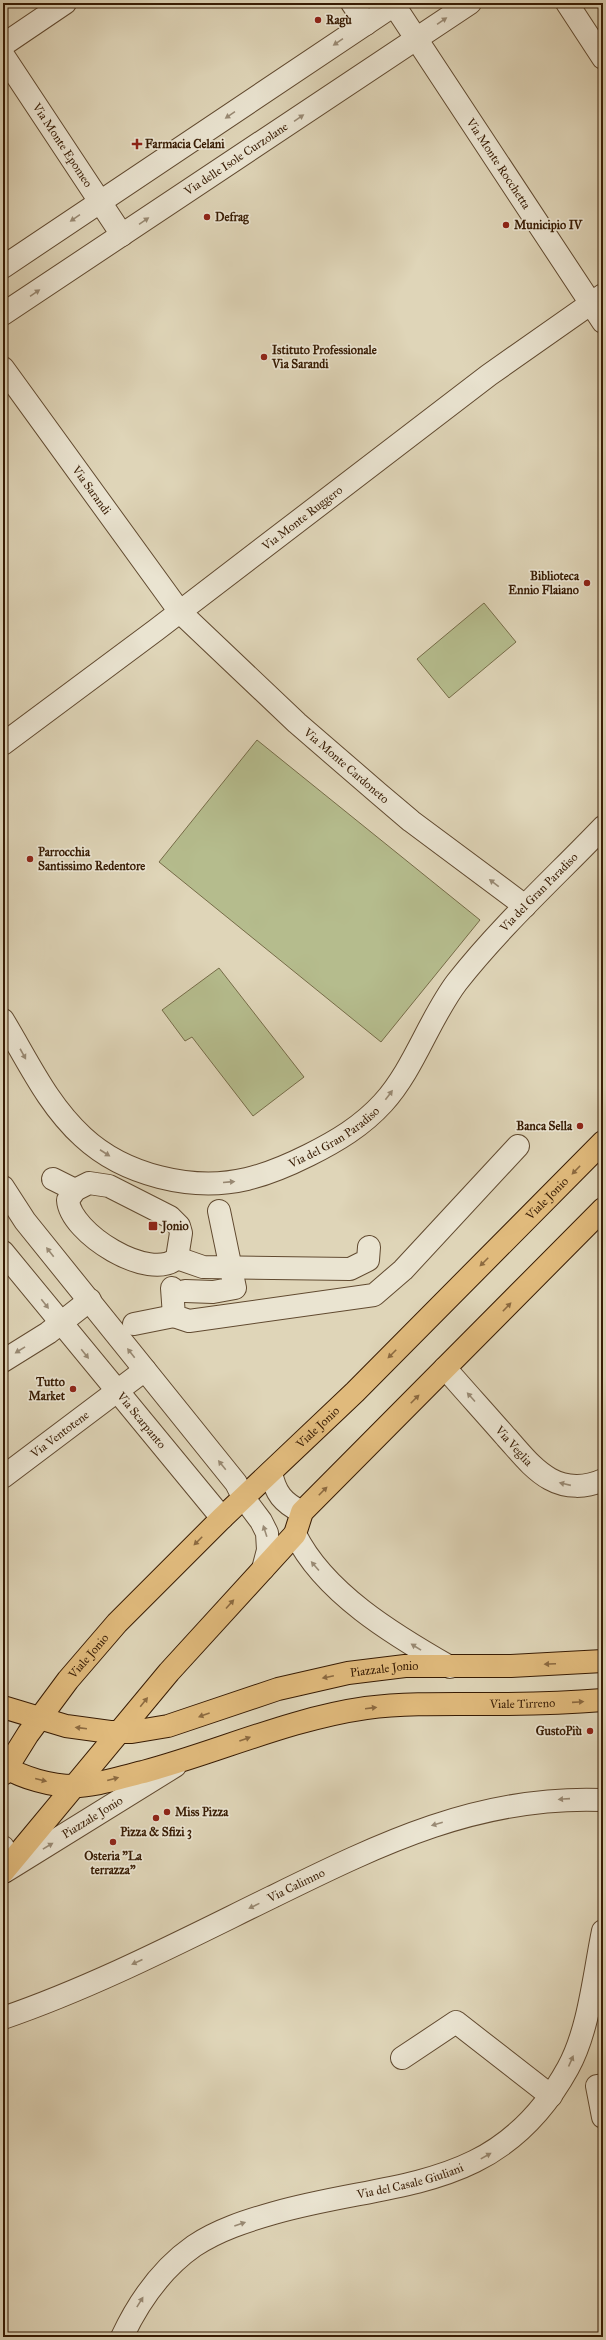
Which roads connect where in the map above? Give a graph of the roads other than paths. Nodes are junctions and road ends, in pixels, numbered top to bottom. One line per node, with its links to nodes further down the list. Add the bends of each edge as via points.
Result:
1 (65, 3): 8 (street)
2 (352, 3): 6 (street)
3 (470, 3): 7 (street, Via delle Isole Curzolane, one-way to 3)
4 (567, 3): 10 (street)
5 (395, 4): 6 (street); 7 (street, Via Monte Rocchetta)
6 (366, 24): 11 (street, one-way to 11)
7 (415, 40): 12 (street, Via delle Isole Curzolane, one-way to 7); 14 (street, Via Monte Rocchetta)
8 (3, 45)
9 (3, 55): 11 (street, Via Monte Epomeo)
10 (603, 58)
11 (100, 201): 12 (street, Via Monte Epomeo); 13 (street, one-way to 13)
12 (122, 235): 15 (street, Via delle Isole Curzolane, one-way to 12)
13 (3, 267)
14 (597, 300): 16 (street, Via Monte Rocchetta); 18 (street, Via Monte Ruggero, via 483,380)
15 (3, 314)
16 (603, 322)
17 (3, 368): 18 (street, Via Sarandi)
18 (180, 612): 19 (street, Via Monte Ruggero); 21 (street, Via Monte Cardoneto, one-way to 18, via 411,821 351,770 297,723)
19 (3, 744)
20 (603, 827): 21 (street, Via del Gran Paradiso)
21 (525, 906): 22 (street, Via del Gran Paradiso, one-way to 21, via 40,1085 57,1109 83,1138 95,1146 123,1163 162,1177 206,1183 246,1180 274,1171 330,1144 358,1126 376,1110 395,1088 432,1020 453,988 495,937)
22 (3, 1020)
23 (603, 1142): 43 (main road, Viale Jonio, one-way to 43, via 355,1392)
24 (518, 1146): 36 (street, via 403,1270 374,1295 206,1320 189,1321)
25 (53, 1179): 27 (street)
26 (3, 1187): 30 (street)
27 (75, 1190): 33 (street, via 89,1183 103,1184 170,1217 179,1226 181,1233); 33 (street, via 68,1200 71,1212 80,1226 107,1246 126,1258 147,1265 165,1266)
28 (603, 1209): 40 (main road, one-way to 28)
29 (219, 1211): 34 (street)
30 (9, 1212): 35 (street, one-way to 30)
31 (369, 1247): 34 (street, via 368,1260 350,1269)
32 (3, 1252): 37 (street, Via Scarpanto, one-way to 37)
33 (177, 1258): 34 (street, via 203,1267)
34 (231, 1267): 36 (street, via 235,1288 213,1292 179,1290)
35 (90, 1300): 37 (street); 41 (street, one-way to 35)
36 (174, 1316): 38 (street)
37 (60, 1324): 39 (street, one-way to 39); 42 (street, Via Scarpanto, one-way to 42)
38 (134, 1324)
39 (3, 1361)
40 (445, 1368): 45 (street, Via Veglia, one-way to 40, via 584,1486 570,1485 556,1482 544,1475 521,1454); 47 (main road, one-way to 40)
41 (145, 1370): 42 (street, Via Ventotene); 46 (street, one-way to 41, via 234,1479)
42 (117, 1392): 44 (street, Via Ventotene); 48 (street, Via Scarpanto)
43 (271, 1472): 46 (main road, Viale Jonio); 47 (street, via 279,1496)
44 (3, 1477)
45 (603, 1480)
46 (243, 1497): 48 (main road, Viale Jonio); 50 (street, one-way to 46, via 268,1550 267,1533)
47 (302, 1512): 49 (main road)
48 (222, 1518): 56 (main road, Viale Jonio, one-way to 56, via 117,1623)
49 (295, 1534): 50 (main road); 52 (street, Piazzale Jonio, one-way to 49, via 386,1628 354,1603 314,1566)
50 (262, 1569): 57 (main road, one-way to 50, via 174,1666)
51 (603, 1660): 52 (main road, one-way to 52)
52 (450, 1667): 57 (main road, Piazzale Jonio, one-way to 57, via 382,1668 326,1677 278,1689 168,1726)
53 (603, 1700): 54 (main road, Viale Tirreno, one-way to 53, via 527,1704)
54 (441, 1704): 58 (main road, Piazzale Jonio, one-way to 54, via 254,1736 334,1714 383,1706)
55 (3, 1706): 56 (main road)
56 (39, 1718): 57 (main road, Piazzale Jonio, one-way to 56, via 66,1726); 59 (main road, Piazzale Jonio)
57 (120, 1732): 60 (main road)
58 (182, 1761): 60 (main road, Piazzale Jonio, one-way to 58, via 98,1783); 64 (street, Piazzale Jonio, one-way to 58)
59 (4, 1770): 60 (main road, Piazzale Jonio, one-way to 60, via 52,1783)
60 (75, 1786): 64 (main road)
61 (603, 1800): 66 (street, Via Calimno, one-way to 66, via 569,1798 514,1805 414,1832 348,1860 150,1956)
62 (3, 1847): 63 (street)
63 (3, 1866)
64 (3, 1872)
65 (603, 1932): 69 (street, Via del Casale Giuliani, one-way to 65, via 568,2067 582,2034)
66 (3, 2018)
67 (402, 2058): 69 (street, via 456,2022)
68 (603, 2085): 70 (street, via 597,2086)
69 (551, 2096): 71 (street, Via del Casale Giuliani, one-way to 69, via 136,2309 150,2289 178,2259 202,2242 229,2228 280,2212 403,2186 458,2170 495,2152 514,2137)
70 (603, 2117)
71 (122, 2337)

